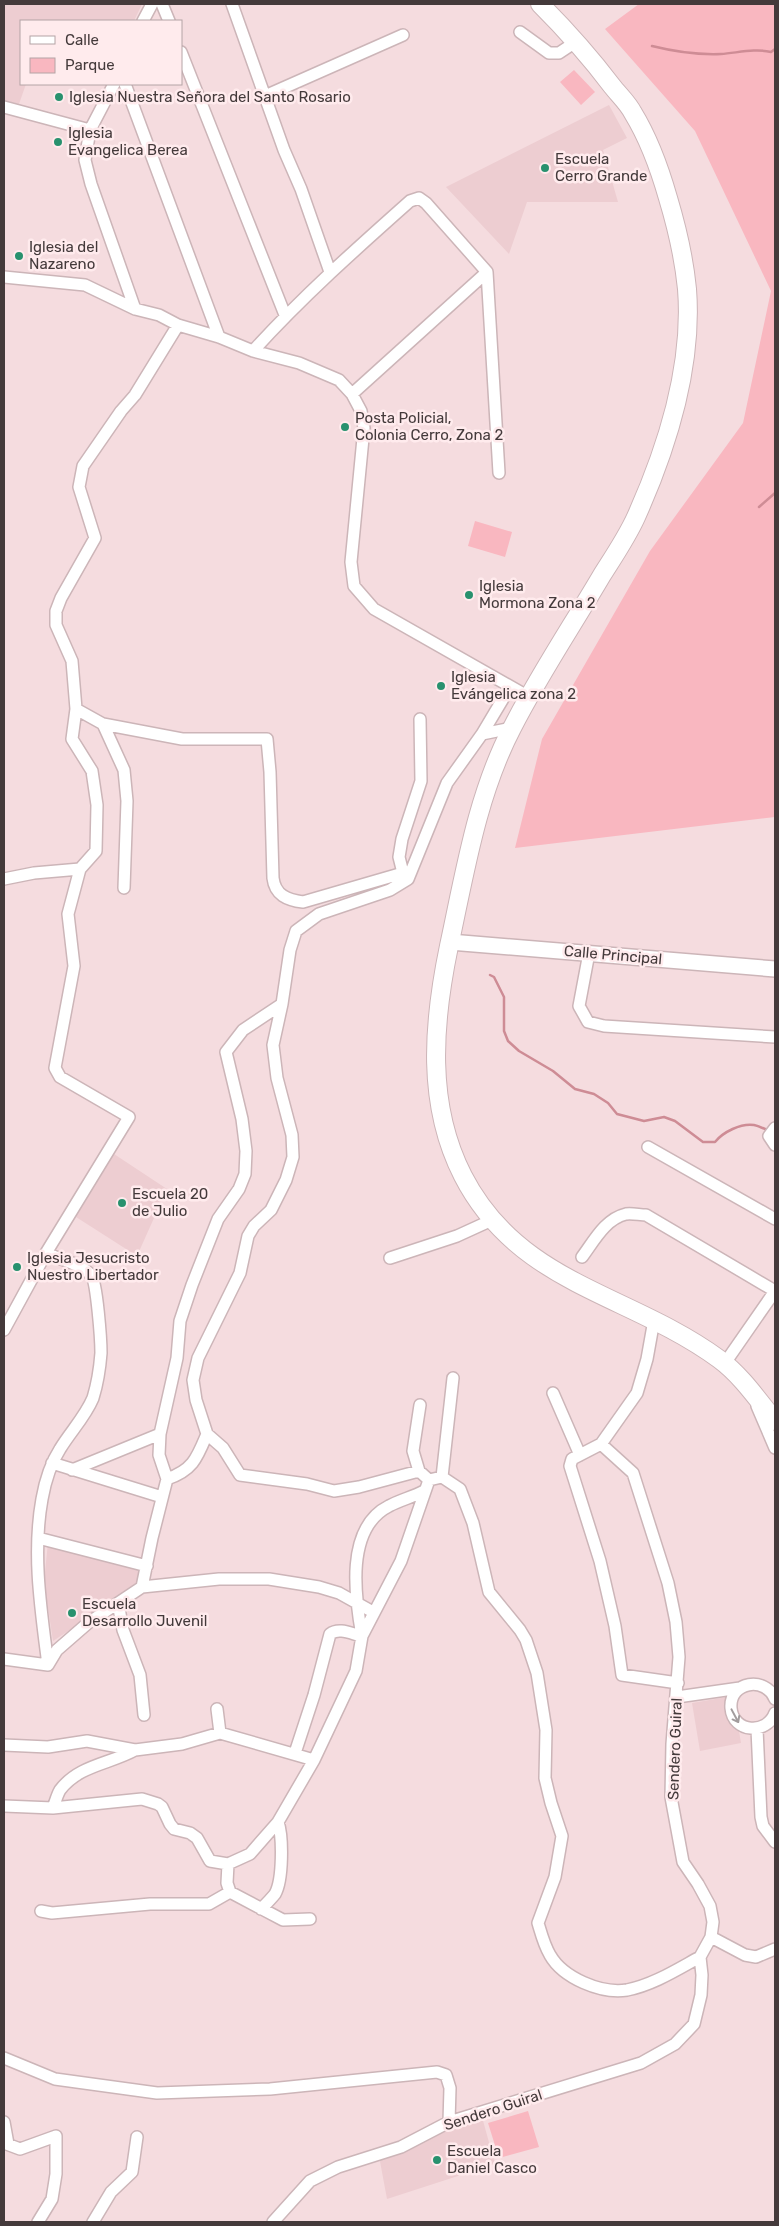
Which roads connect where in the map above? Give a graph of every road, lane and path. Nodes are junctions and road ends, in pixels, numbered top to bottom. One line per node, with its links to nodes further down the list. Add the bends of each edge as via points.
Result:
1 (152, 4): 5 (street)
2 (162, 4): 6 (street)
3 (232, 4): 13 (street)
4 (540, 4): 9 (main road)
5 (144, 20)
6 (169, 20)
7 (520, 32): 9 (street, via 549,53 559,53)
8 (403, 35): 13 (street)
9 (577, 41): 27 (main road, via 633,112 661,174 678,233 687,292 685,360 669,436 635,520)
10 (182, 55): 20 (street)
11 (113, 85): 15 (street)
12 (125, 85): 22 (street)
13 (265, 96): 16 (street)
14 (4, 107): 15 (street)
15 (90, 130): 19 (street, via 85,160 91,184)
16 (330, 272): 17 (street, via 410,201 419,198); 20 (street)
17 (487, 272): 24 (street); 25 (street)
18 (4, 277): 19 (street, via 85,285)
19 (135, 309): 21 (street, via 159,315)
20 (285, 315): 23 (street)
21 (178, 326): 22 (street); 28 (street, via 135,396 83,466 79,487 94,538 56,611 56,625 72,661)
22 (219, 337): 23 (street)
23 (253, 351): 24 (street, via 299,363 339,380)
24 (352, 394): 26 (street, via 361,411 364,428 351,562 354,586 374,609)
25 (499, 472)
26 (510, 687): 27 (street); 32 (street)
27 (529, 698): 31 (main road)
28 (76, 709): 30 (street); 33 (street, via 72,739 92,771 97,805 96,851)
29 (420, 719): 34 (street, via 421,780 399,857)
30 (103, 724): 34 (street, via 182,739 267,739 272,878 279,893 290,901 310,900); 36 (street, via 124,770 127,801)
31 (512, 728): 32 (street); 37 (main road, via 490,778 464,871)
32 (482, 734): 34 (street, via 447,783)
33 (80, 869): 35 (street); 47 (street, via 68,914 74,966 55,1068 60,1077 130,1117)
34 (405, 876): 40 (street, via 390,890 319,914 296,931)
35 (4, 879)
36 (124, 888)
37 (450, 942): 38 (street, Calle Principal); 46 (main road, via 436,1033 437,1090 453,1154 476,1198)
38 (589, 953): 39 (street, Calle Principal); 41 (street, via 580,1006 588,1022 604,1026)
39 (775, 969)
40 (282, 1004): 59 (street, via 243,1030 226,1052 242,1119 245,1174 239,1189 218,1219 180,1321 177,1358); 60 (street, via 273,1045 277,1078 292,1135 293,1156 286,1180 271,1210 248,1236 240,1273 198,1358 194,1380 196,1400)
41 (775, 1037)
42 (775, 1128): 43 (street, via 769,1136)
43 (775, 1145)
44 (648, 1147): 45 (street)
45 (775, 1218)
46 (492, 1220): 49 (street, via 457,1236); 51 (main road, via 509,1239 534,1258 565,1277)
47 (46, 1253): 52 (street); 64 (street, via 84,1269 92,1276 101,1352 93,1397)
48 (582, 1257): 50 (street, via 602,1228 615,1219 627,1214 646,1215)
49 (390, 1258)
50 (775, 1291): 53 (street)
51 (654, 1320): 53 (main road); 61 (street, via 637,1392)
52 (4, 1330)
53 (725, 1363): 55 (main road)
54 (453, 1378): 67 (street)
55 (751, 1391): 58 (main road); 62 (street)
56 (553, 1393): 63 (street)
57 (420, 1405): 66 (street, via 413,1451)
58 (775, 1421)
59 (160, 1434): 65 (street); 68 (street, via 159,1455)
60 (207, 1434): 66 (street, via 223,1448 236,1470 245,1477 307,1484 334,1491); 68 (street, via 190,1467)
61 (601, 1444): 63 (street); 81 (street, Sendero Guiral, via 633,1473 645,1506 676,1622 680,1657)
62 (775, 1448)
63 (580, 1455): 81 (street, via 572,1459 570,1466 600,1561 622,1675)
64 (52, 1464): 65 (street); 72 (street, via 42,1498)
65 (72, 1470): 71 (street)
66 (419, 1471): 69 (street)
67 (442, 1477): 69 (street); 105 (street, via 460,1490 473,1523 488,1592 526,1640 537,1674 546,1730 546,1778 562,1836 555,1877 538,1923 550,1955 558,1966 586,1983 626,1990 646,1984)
68 (168, 1479): 71 (street)
69 (429, 1480): 70 (street)
70 (424, 1491): 76 (street, via 388,1506 369,1523 356,1566); 77 (street, via 401,1561)
71 (162, 1497): 73 (street)
72 (38, 1538): 73 (street); 80 (street, via 38,1592)
73 (147, 1566): 74 (street)
74 (142, 1587): 75 (street); 76 (street, via 219,1579 269,1579 319,1587)
75 (118, 1603): 80 (street, via 88,1623 58,1650); 87 (street, via 123,1630 140,1675)
76 (356, 1604): 77 (street); 78 (street)
77 (373, 1612): 78 (street)
78 (362, 1636): 92 (street, via 339,1631 330,1634); 93 (street, via 356,1671)
79 (4, 1658): 80 (street)
80 (48, 1665)
81 (678, 1683): 83 (street, Sendero Guiral)
82 (740, 1688): 83 (street); 84 (street, via 759,1684 771,1691); 88 (street, one-way to 88, via 732,1701 733,1716 743,1726)
83 (677, 1697): 103 (street, Sendero Guiral, via 672,1744 672,1806 683,1862 710,1906)
84 (775, 1699)
85 (217, 1709): 89 (street)
86 (775, 1713): 88 (street, via 770,1723)
87 (144, 1715)
88 (757, 1729): 97 (street, via 761,1817 763,1826)
89 (220, 1733): 91 (street, via 182,1744); 92 (street)
90 (4, 1745): 91 (street, via 48,1747 87,1741)
91 (135, 1750): 95 (street, via 86,1768 60,1791)
92 (296, 1753): 93 (street)
93 (314, 1760): 96 (street)
94 (4, 1806): 95 (street)
95 (53, 1808): 98 (street, via 142,1799 162,1807 174,1829 197,1838 210,1862)
96 (278, 1822): 98 (street, via 250,1854); 100 (street, via 282,1856 275,1892)
97 (775, 1842)
98 (228, 1864): 99 (street)
99 (230, 1892): 100 (street); 101 (street, via 209,1904)
100 (261, 1909): 102 (street, via 283,1920)
101 (41, 1911)
102 (310, 1919)
103 (711, 1938): 104 (street, via 756,1957); 105 (street, Sendero Guiral)
104 (775, 1949)
105 (700, 1957): 108 (street, Sendero Guiral, via 701,1995 694,2024 675,2044 618,2072)
106 (4, 2058): 108 (street, via 55,2079 157,2093 270,2089 437,2072 446,2075 450,2088)
107 (4, 2122): 110 (street)
108 (449, 2122): 113 (street, Sendero Guiral, via 401,2147 338,2166 310,2181)
109 (137, 2137): 112 (street, via 132,2172 111,2192)
110 (6, 2144): 111 (street, via 20,2148 56,2136 52,2200)
111 (38, 2222)
112 (93, 2222)
113 (273, 2222)

